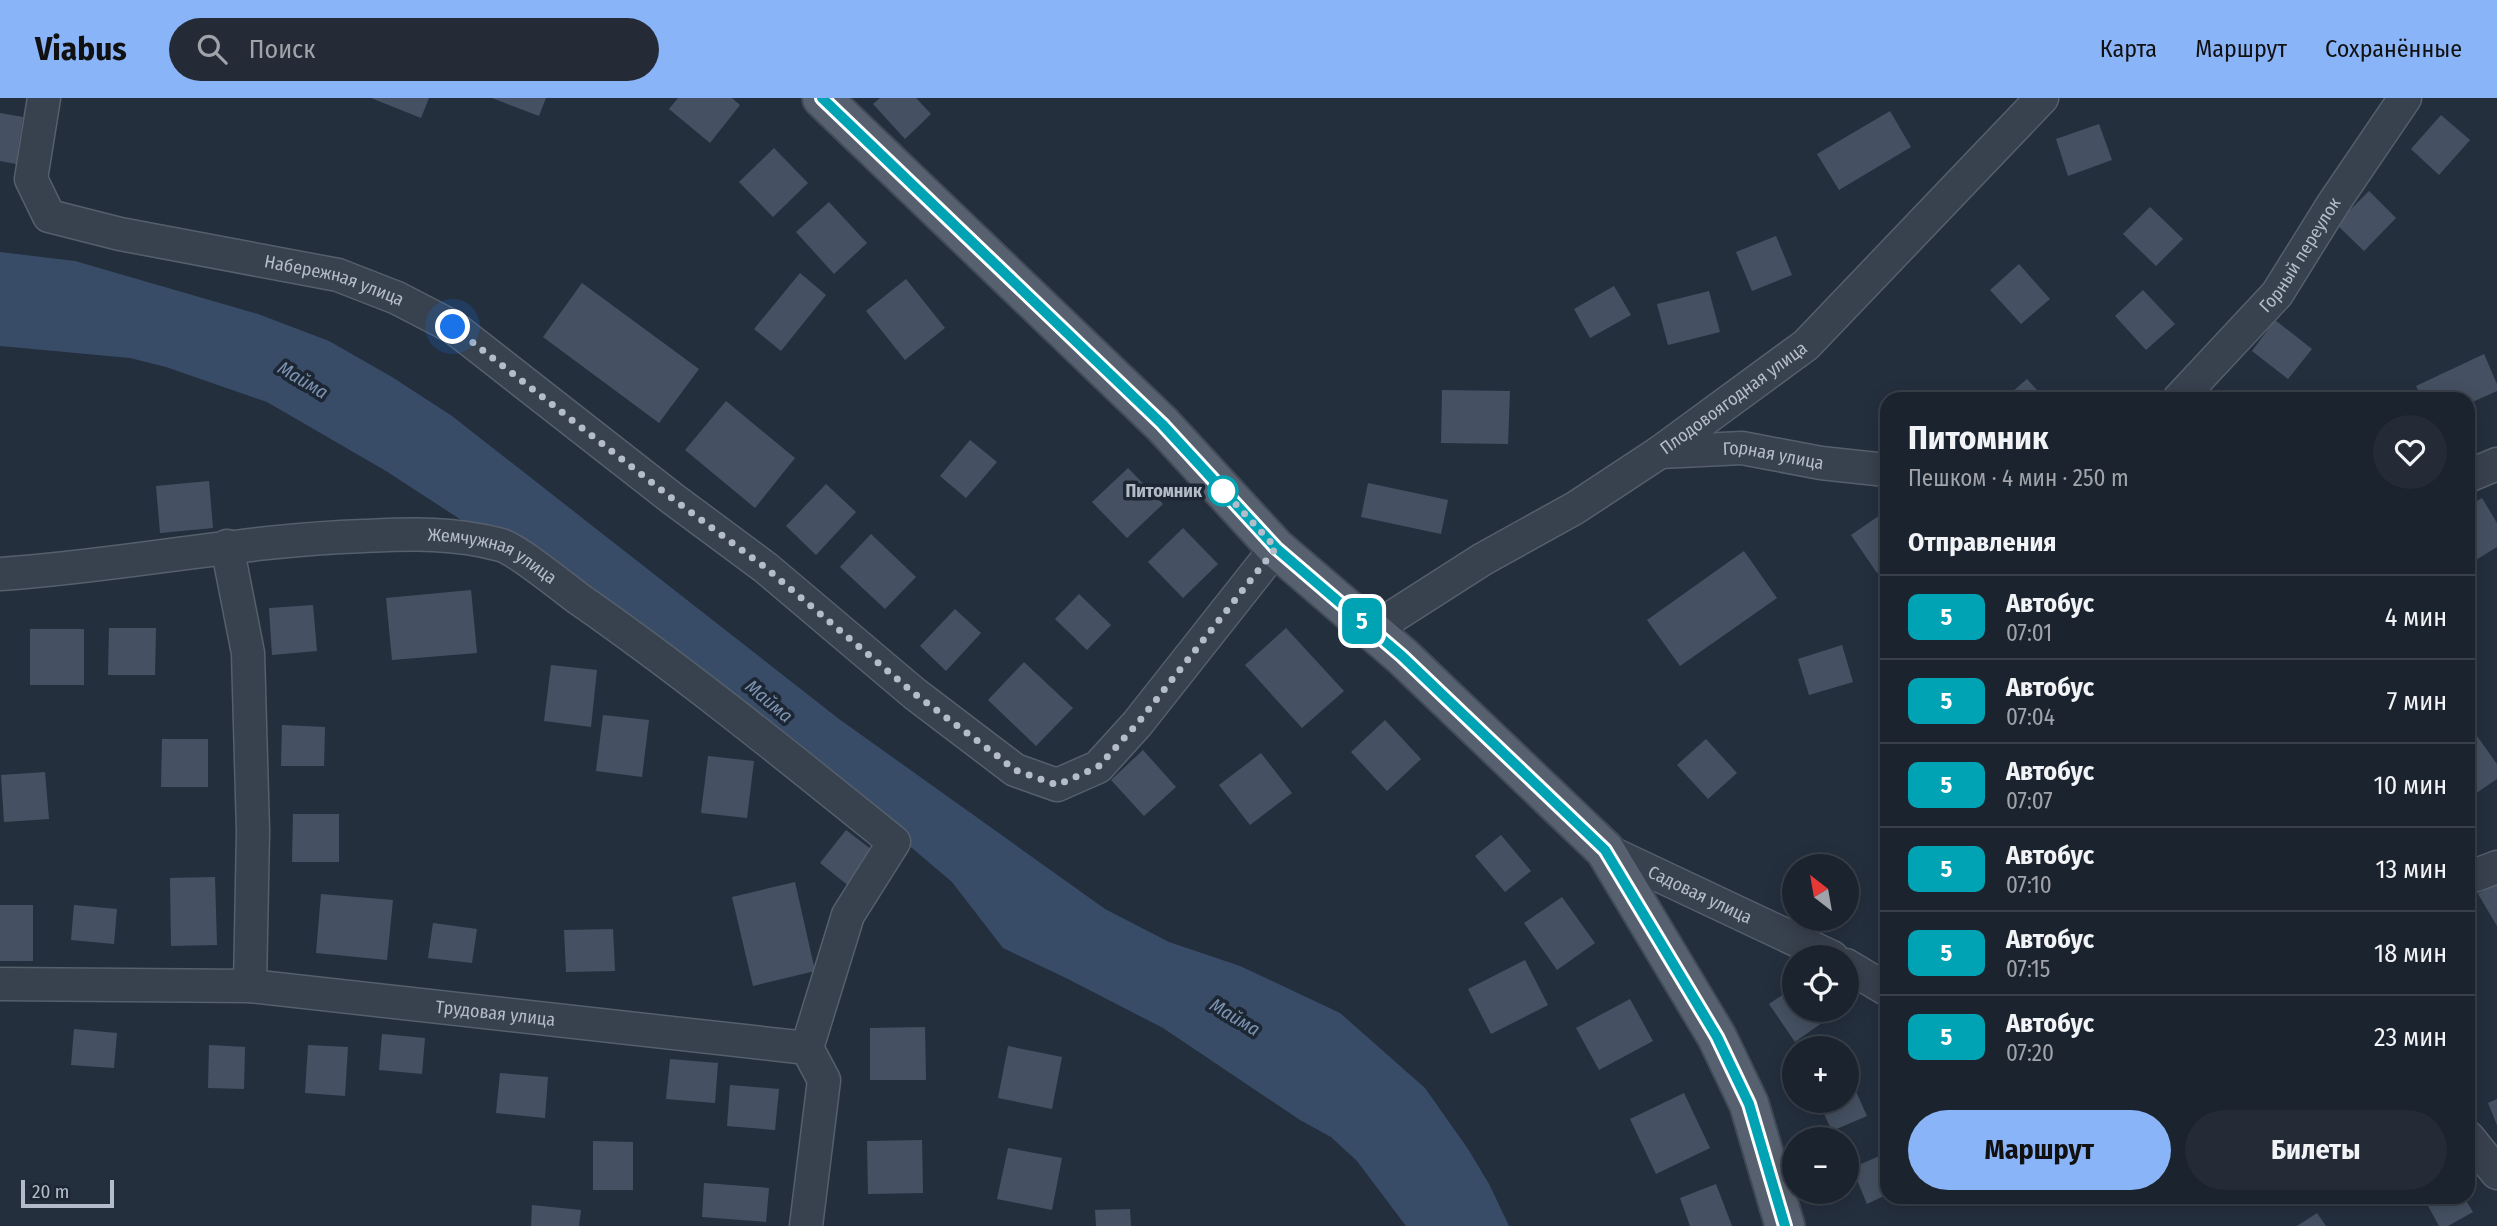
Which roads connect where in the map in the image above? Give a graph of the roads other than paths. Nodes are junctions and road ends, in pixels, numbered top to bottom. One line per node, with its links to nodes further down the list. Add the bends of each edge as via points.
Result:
1 (44, 98): 11 (street, Набережная улица, via 31,179 49,216 338,275 453,327 766,568 915,694 1015,770 1057,785 1098,767)
2 (822, 98): 11 (main road, via 1162,424)
3 (2042, 98): 6 (street, Плодовоягодная улица, via 1806,345)
4 (2405, 98): 5 (street, Горный переулок, via 2277,295)
5 (2186, 392)
6 (1660, 452): 8 (street, Горная улица, via 1742,448); 13 (street, Плодовоягодная улица)
7 (2497, 464): 9 (street)
8 (1880, 469)
9 (2475, 473)
10 (227, 547): 12 (street, Жемчужная улица); 21 (street, via 248,653 253,831); 22 (street, Жемчужная улица, via 330,537 438,534 504,546 717,700 894,842 848,915)
11 (1276, 548): 13 (main road)
12 (0, 574)
13 (1372, 630): 14 (main road)
14 (1605, 850): 17 (street, Садовая улица); 26 (main road, via 1717,1037 1749,1104)
15 (2497, 867): 16 (street)
16 (2475, 875)
17 (1807, 945)
18 (1859, 973): 20 (street)
19 (0, 984): 21 (street, Трудовая улица)
20 (1880, 985)
21 (250, 986): 22 (street, Трудовая улица)
22 (807, 1048): 25 (street, via 824,1080)
23 (2475, 1146): 24 (street)
24 (2497, 1173)
25 (806, 1226)
26 (1785, 1226)

